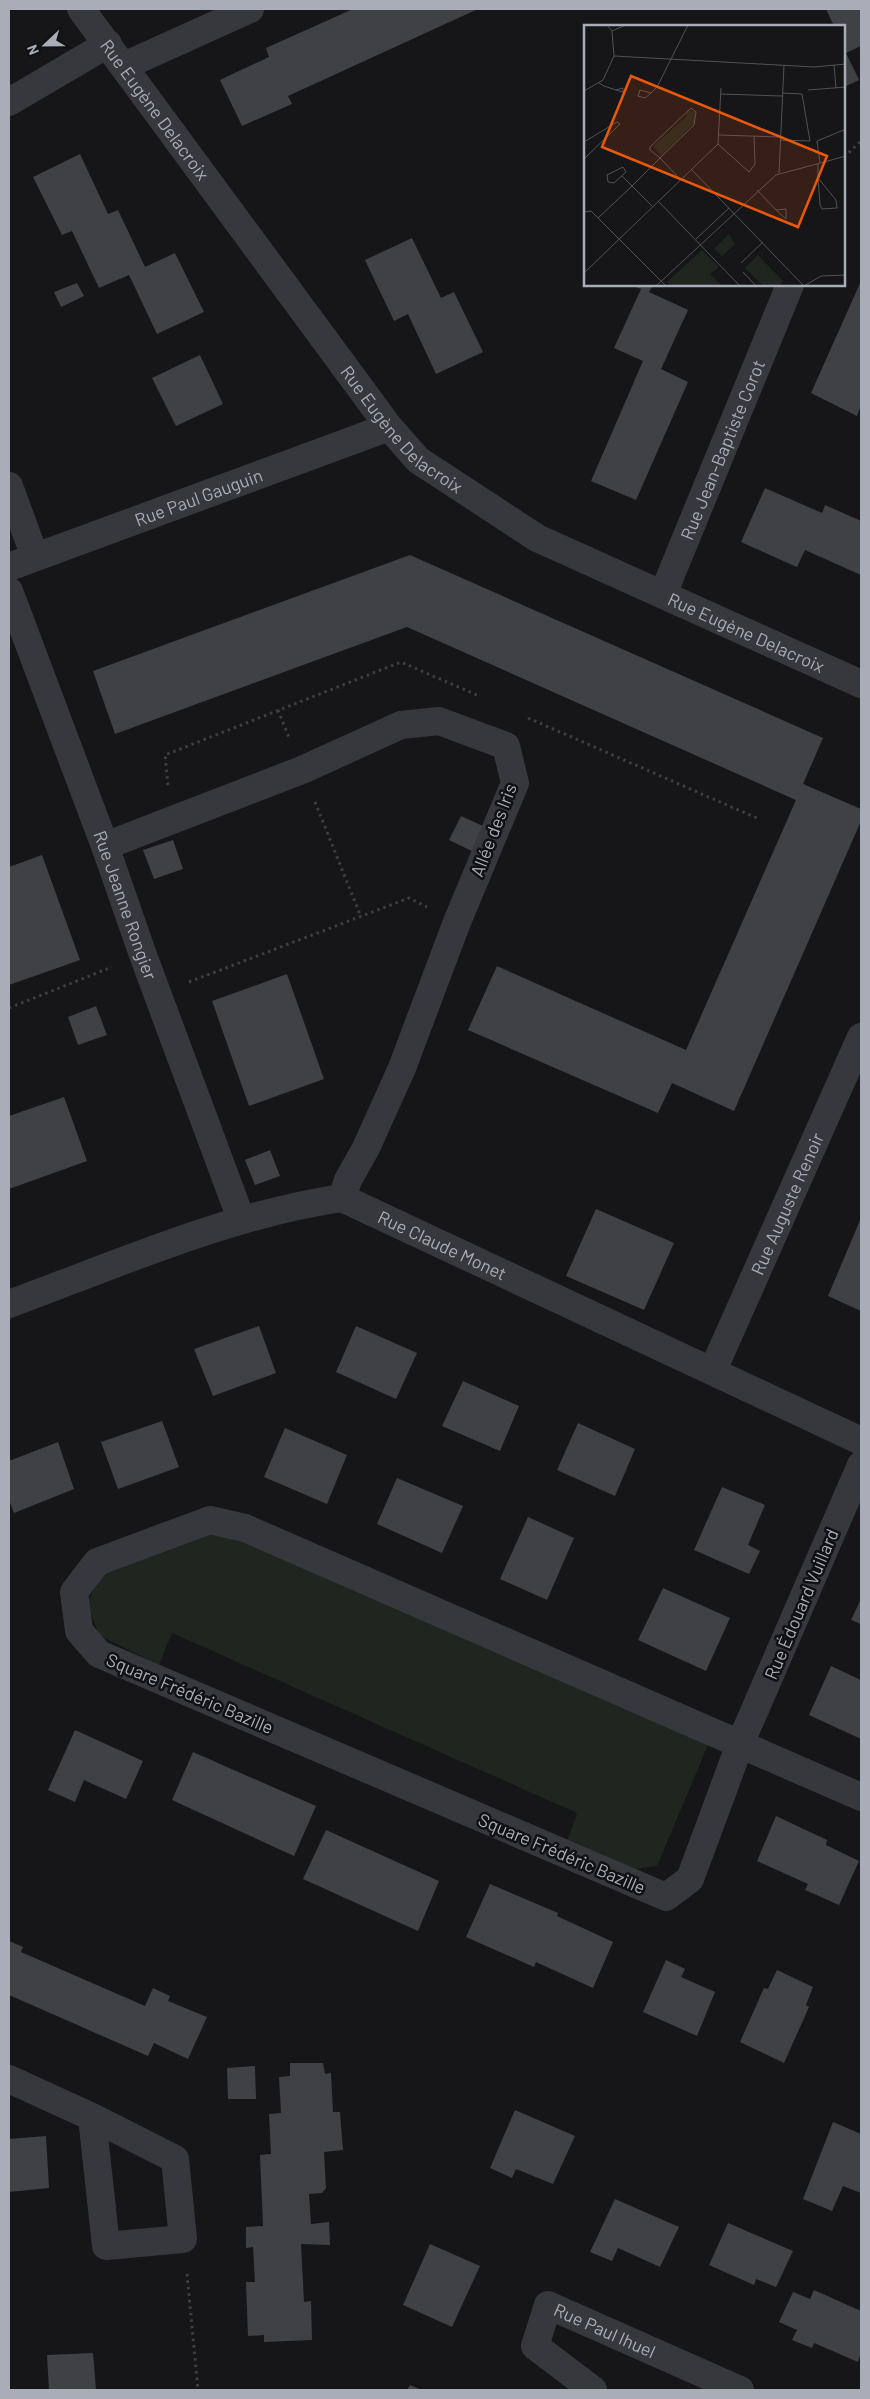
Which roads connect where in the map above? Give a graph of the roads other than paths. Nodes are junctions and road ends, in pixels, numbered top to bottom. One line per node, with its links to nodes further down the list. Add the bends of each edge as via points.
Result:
1 (81, 9): 3 (street, Rue Eugène Delacroix)
2 (250, 9): 3 (street)
3 (116, 55): 4 (street); 6 (street, Rue Eugène Delacroix)
4 (9, 102)
5 (781, 292): 11 (street, Rue Jean-Baptiste Corot)
6 (389, 427): 8 (street, Rue Paul Gauguin); 11 (street, Rue Eugène Delacroix, via 418,460 537,538)
7 (9, 486): 8 (street)
8 (35, 557): 9 (street, Rue Paul Gauguin)
9 (9, 567)
10 (9, 591): 13 (street, Rue Jeanne Rongier)
11 (664, 594): 12 (street, Rue Eugène Delacroix)
12 (861, 684)
13 (105, 846): 15 (street, Allée des Iris, via 302,770 400,725 439,721 506,746 515,783 457,922 402,1068); 16 (street, Rue Jeanne Rongier)
14 (861, 1037): 18 (street, Rue Auguste Renoir)
15 (342, 1198): 16 (street); 18 (street, Rue Claude Monet)
16 (241, 1219): 17 (street)
17 (9, 1304)
18 (713, 1370): 19 (street, Rue Claude Monet)
19 (861, 1441)
20 (861, 1465): 21 (street, Rue Édouard Vuillard)
21 (740, 1744): 21 (street, Square Frédéric Bazille, via 245,1528 210,1520 97,1562 74,1592 79,1631 99,1654 666,1897 690,1879); 22 (street)
22 (861, 1797)
23 (9, 2079): 24 (street)
24 (92, 2117): 24 (street, via 106,2246 183,2239 175,2159)
25 (593, 2390): 26 (street, Rue Paul Ihuel, via 535,2346 548,2305)
26 (740, 2390)

